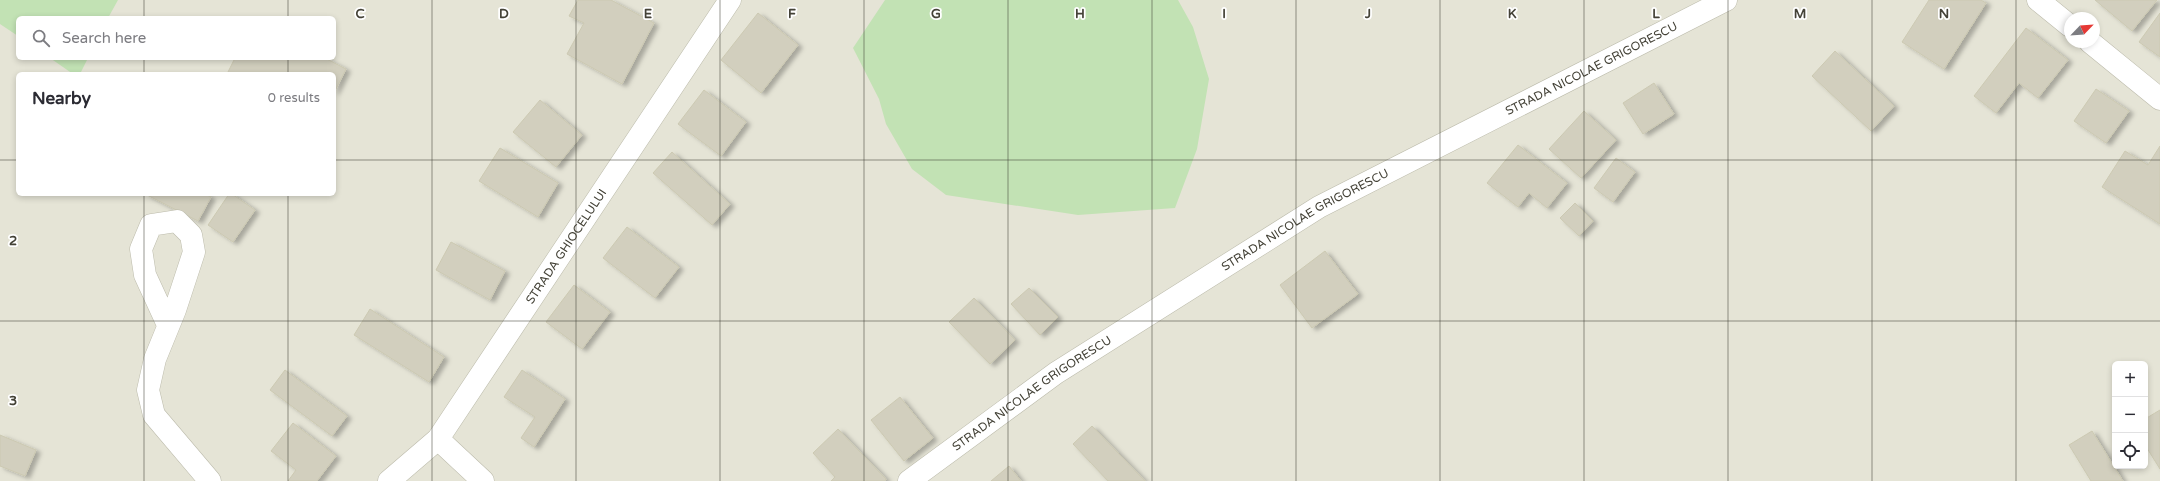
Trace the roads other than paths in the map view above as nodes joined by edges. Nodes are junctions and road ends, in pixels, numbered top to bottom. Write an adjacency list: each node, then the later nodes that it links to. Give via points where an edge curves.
1 (730, 0): 8 (street, STRADA GHIOCELULUI)
2 (1726, 0): 12 (street, STRADA NICOLAE GRIGORESCU, via 1319,207 1056,373)
3 (2038, 0): 4 (street)
4 (2064, 21)
5 (2097, 48): 6 (street)
6 (2160, 99)
7 (168, 325): 9 (street, via 155,360 148,390 154,415)
8 (438, 439): 10 (street, STRADA GHIOCELULUI); 11 (street)
9 (210, 481)
10 (389, 481)
11 (483, 481)
12 (909, 481)

